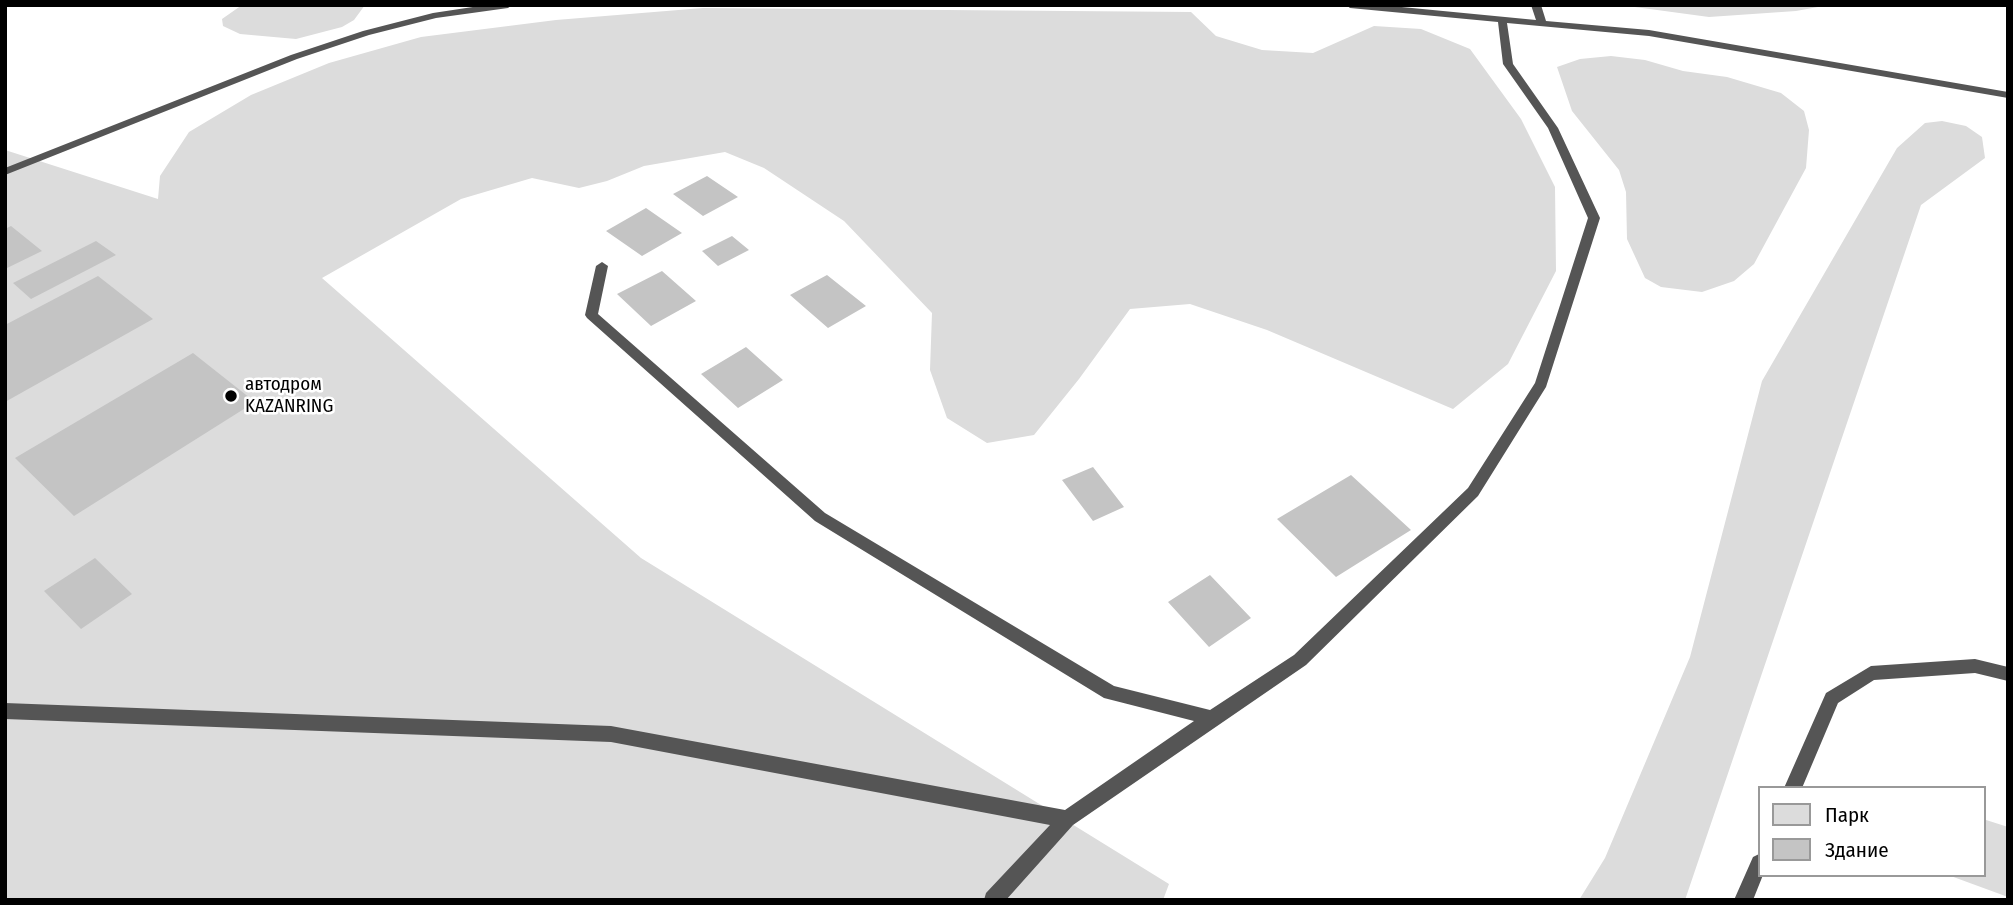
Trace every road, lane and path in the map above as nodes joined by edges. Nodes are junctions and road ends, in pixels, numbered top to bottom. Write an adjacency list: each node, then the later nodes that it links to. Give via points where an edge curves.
1 (508, 5): 7 (lane, via 436,15 366,33)
2 (1350, 5): 4 (lane)
3 (1536, 5): 5 (lane)
4 (1502, 20): 5 (lane); 11 (lane, via 1508,64 1553,128 1594,218 1541,384 1473,492 1300,660)
5 (1542, 23): 6 (lane, via 1649,33)
6 (2008, 94)
7 (5, 172)
8 (603, 266): 11 (lane, via 591,315 820,517 1111,693)
9 (2008, 674): 12 (lane, via 1975,666 1871,673 1832,698)
10 (5, 711): 13 (lane, via 611,734)
11 (1212, 718): 13 (lane)
12 (1794, 786)
13 (1067, 819): 15 (lane)
14 (1758, 865): 16 (lane)
15 (993, 900)
16 (1743, 900)

